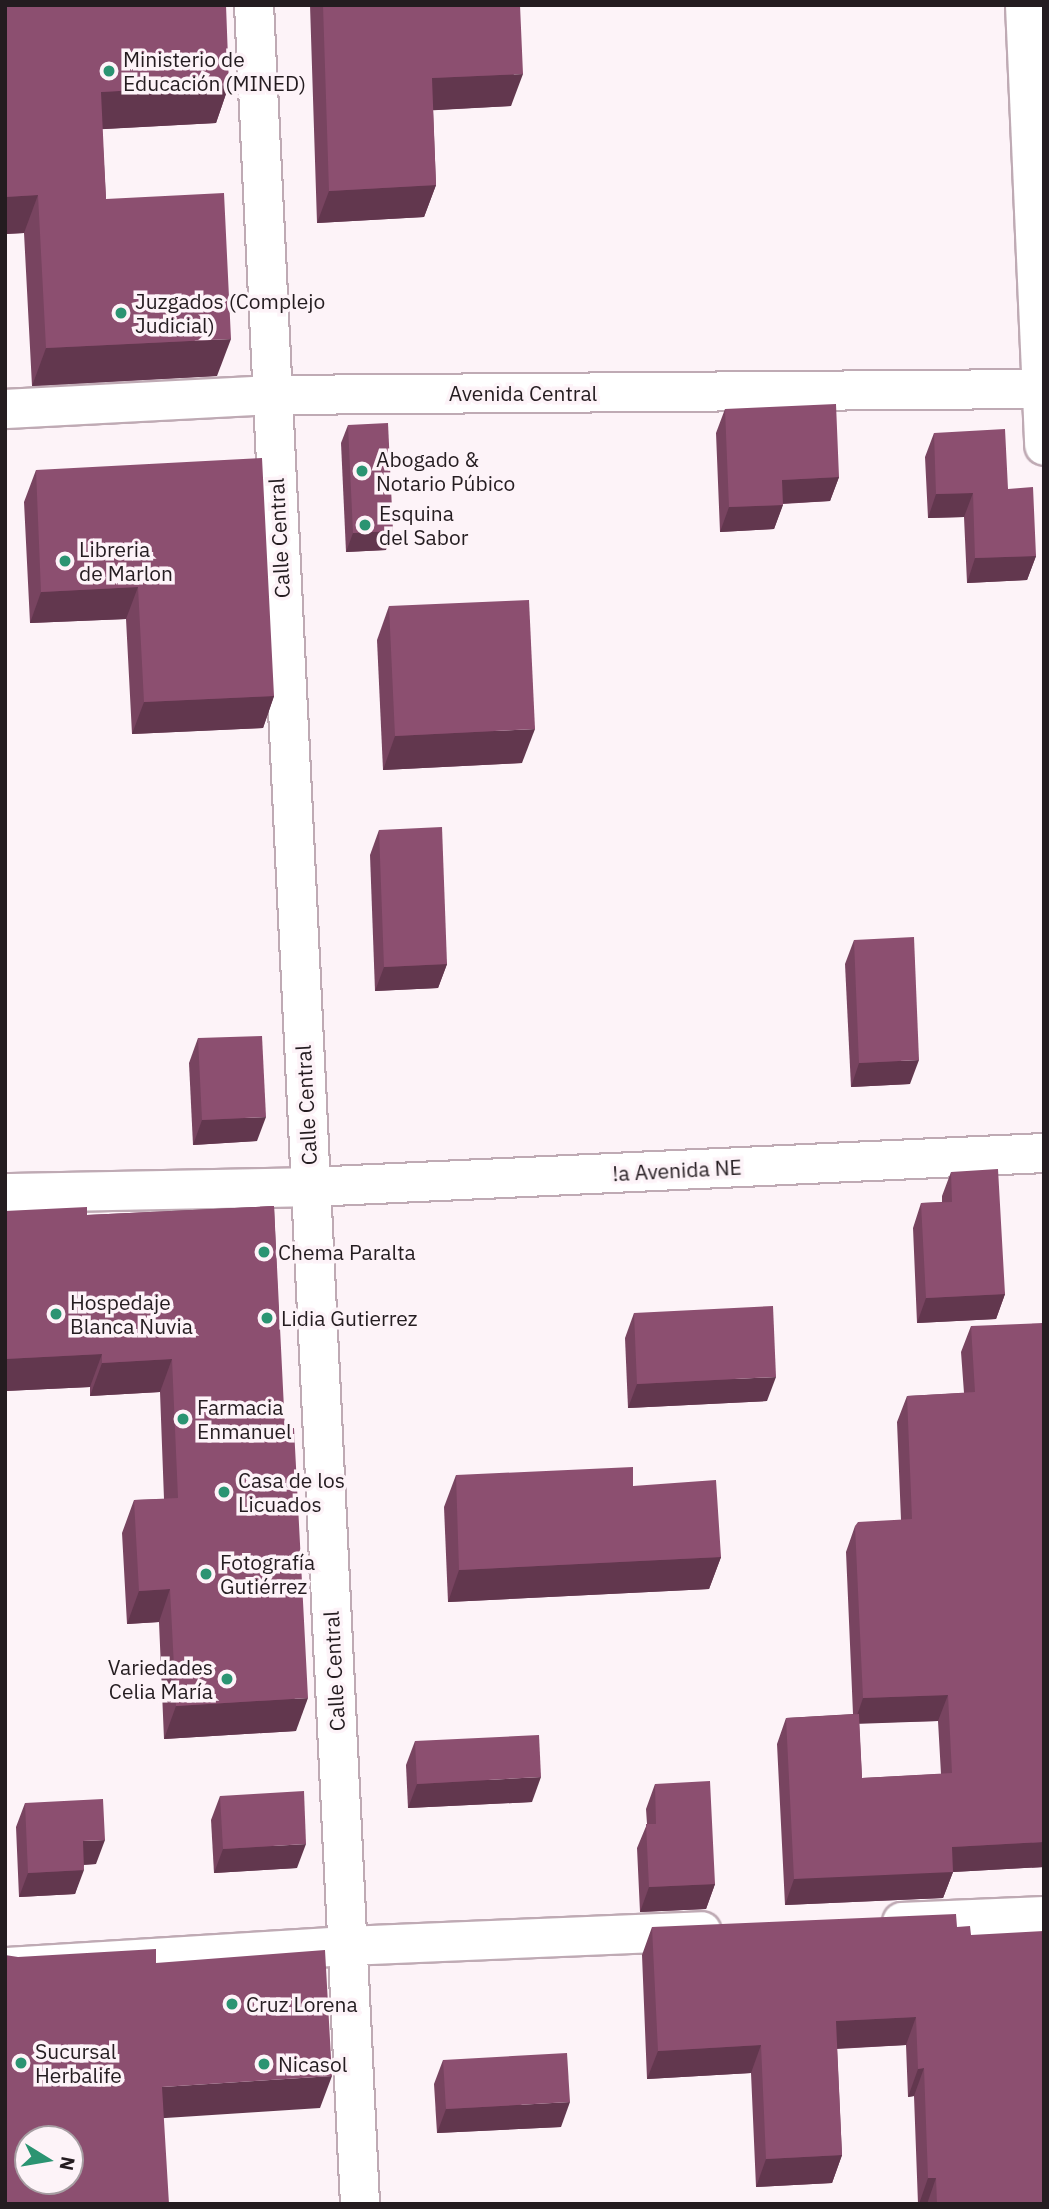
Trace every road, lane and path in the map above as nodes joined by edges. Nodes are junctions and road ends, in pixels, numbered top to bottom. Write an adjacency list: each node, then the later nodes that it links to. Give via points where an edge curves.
1 (254, 5): 4 (main road, Calle Central)
2 (1025, 5): 3 (main road)
3 (1042, 389): 4 (main road, Avenida Central); 6 (main road)
4 (273, 395): 5 (main road, Avenida Central); 8 (main road, Calle Central)
5 (5, 409)
6 (1044, 446)
7 (1044, 1153): 8 (main road, !a Avenida NE)
8 (310, 1187): 9 (main road, !a Avenida NE); 13 (main road, Calle Central)
9 (5, 1193)
10 (1044, 1916): 11 (main road)
11 (863, 1923)
12 (737, 1929): 13 (main road)
13 (348, 1946): 14 (main road); 15 (main road, Calle Central)
14 (5, 1967)
15 (360, 2204)

